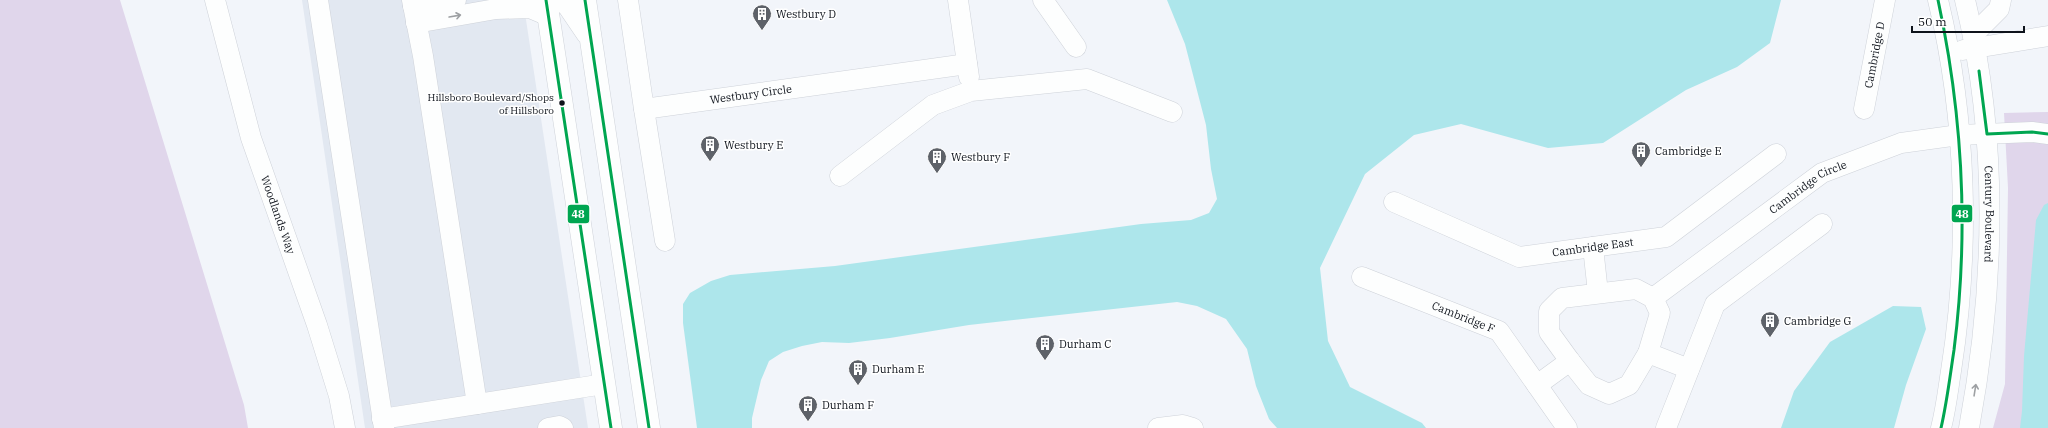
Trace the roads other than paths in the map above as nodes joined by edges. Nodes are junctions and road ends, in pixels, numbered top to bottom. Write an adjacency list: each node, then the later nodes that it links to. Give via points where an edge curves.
1 (215, 0): 43 (street, Woodlands Way, via 251,138 321,340 339,396)
2 (318, 0): 42 (street)
3 (456, 0): 13 (street)
4 (585, 0): 15 (main road)
5 (628, 0): 21 (street)
6 (958, 0): 19 (street)
7 (1043, 0): 17 (street)
8 (1885, 0): 22 (street, Cambridge D)
9 (1938, 0): 18 (street)
10 (1966, 0): 16 (street, Century Boulevard)
11 (2001, 0): 16 (street, via 1999,9)
12 (552, 5): 13 (street, one-way to 12, via 530,8); 15 (main road, via 568,5); 39 (main road)
13 (414, 10): 41 (street)
14 (2048, 36): 16 (street)
15 (590, 39): 47 (main road)
16 (1975, 42): 18 (street); 24 (street, Century Boulevard)
17 (1076, 46)
18 (1949, 53): 26 (street)
19 (967, 64): 20 (street); 21 (street, Westbury Circle)
20 (971, 92): 23 (street, via 1087,79); 28 (street, via 933,105)
21 (644, 109): 31 (street)
22 (1864, 109)
23 (1172, 112)
24 (1987, 134): 25 (street, Cambridge Circle); 26 (street, Cambridge Circle); 53 (street, Century Boulevard, one-way to 24, via 1983,341 1988,266)
25 (2048, 134)
26 (1959, 135): 35 (street, Cambridge Circle, via 1901,143 1822,173); 52 (street, via 1962,265 1956,338)
27 (1776, 154): 32 (street, Cambridge East, via 1666,237)
28 (840, 176)
29 (1394, 202): 32 (street, Cambridge East, via 1519,257)
30 (1822, 224): 38 (street, via 1715,304)
31 (665, 241)
32 (1593, 247): 34 (street)
33 (1362, 278): 40 (street, Cambridge F, via 1499,331)
34 (1598, 293): 35 (street, via 1636,289); 37 (street, via 1562,298 1549,311 1549,332)
35 (1653, 298): 36 (street, via 1660,314)
36 (1648, 353): 37 (street, via 1629,385 1609,394 1589,385); 38 (street)
37 (1570, 361): 40 (street)
38 (1689, 369): 51 (street)
39 (604, 384): 41 (street); 46 (main road)
40 (1537, 384): 50 (street, Cambridge F)
41 (477, 404): 42 (street)
42 (383, 423)
43 (345, 428)
44 (548, 428): 45 (street)
45 (563, 428)
46 (611, 428)
47 (649, 428)
48 (1158, 428): 49 (street, via 1183,425)
49 (1193, 428)
50 (1567, 428)
51 (1666, 428)
52 (1941, 428)
53 (1969, 428)

